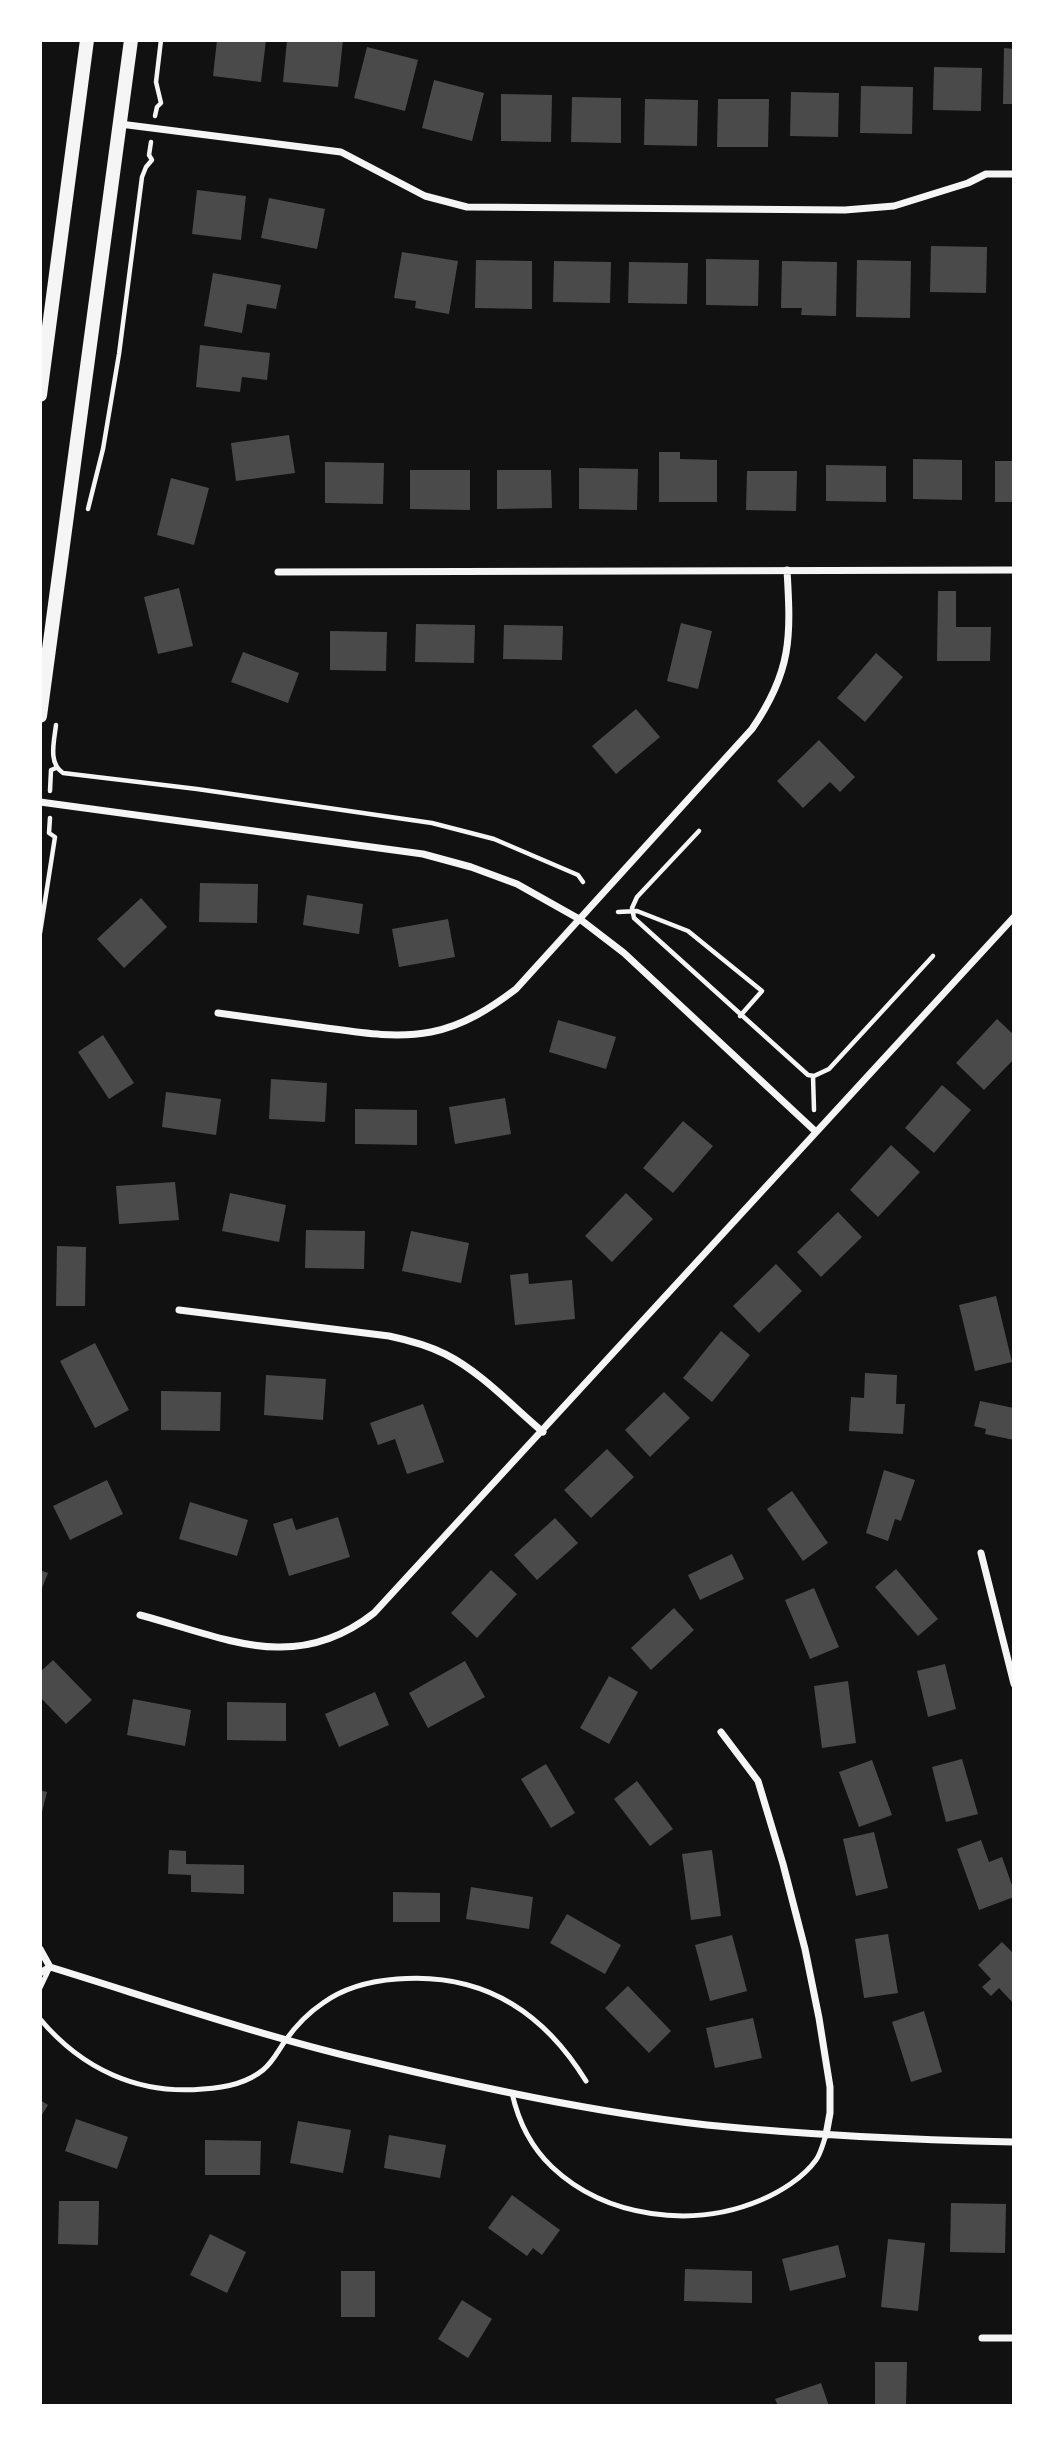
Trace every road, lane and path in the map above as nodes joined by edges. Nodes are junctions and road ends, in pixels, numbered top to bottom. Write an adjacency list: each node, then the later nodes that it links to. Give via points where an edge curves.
1 (87, 40): 8 (main road)
2 (131, 40): 5 (main road)
3 (161, 40): 4 (path, via 156,82 162,103)
4 (156, 107)
5 (120, 124): 7 (street, via 341,152 425,196 467,207 845,210 894,206 986,174); 14 (main road)
6 (149, 155): 9 (path, via 152,160 142,177 103,449)
7 (1014, 174)
8 (40, 395)
9 (87, 513)
10 (787, 570): 11 (street); 12 (street); 22 (street, via 788,648 782,677 769,704 752,729)
11 (1014, 570)
12 (278, 572)
13 (57, 713): 18 (path, via 53,769 69,775 197,789 466,830 523,850 578,875)
14 (40, 716)
15 (40, 802): 22 (street, via 423,854 517,884)
16 (699, 831): 19 (path, via 640,892)
17 (50, 834): 23 (path, via 55,837)
18 (583, 883)
19 (632, 911): 20 (path); 26 (path, via 636,921); 26 (path, via 688,931 762,991)
20 (618, 912)
21 (1014, 917): 28 (street)
22 (581, 920): 25 (street, via 516,989 491,1008 433,1032 369,1034); 28 (street, via 624,953)
23 (40, 933)
24 (933, 956): 27 (path, via 829,1069)
25 (218, 1013)
26 (740, 1016): 27 (path)
27 (813, 1076): 28 (path)
28 (816, 1131): 30 (street)
29 (178, 1310): 30 (street, via 419,1343 468,1368)
30 (542, 1432): 32 (street, via 374,1613 334,1639 309,1646 256,1646)
31 (981, 1553): 33 (street)
32 (140, 1615)
33 (1014, 1684)
34 (721, 1732): 43 (street, via 758,1780 805,1949 827,2064 830,2113)
35 (40, 1949): 36 (street)
36 (50, 1967): 37 (street); 38 (lane); 40 (street)
37 (40, 1973)
38 (40, 1988)
39 (40, 2020): 40 (lane, via 61,2043 107,2073 148,2088 180,2091 249,2079 270,2063)
40 (286, 2039): 41 (lane, via 323,2003 352,1987 413,1978 448,1980 481,1988 523,2010 549,2032); 42 (street)
41 (586, 2081)
42 (512, 2093): 43 (street, via 705,2124); 43 (lane, via 526,2134 551,2166 572,2183 608,2201 664,2216 727,2212 775,2194 816,2160)
43 (826, 2135): 44 (street)
44 (1014, 2142)
45 (982, 2338): 46 (street)
46 (1014, 2338)

